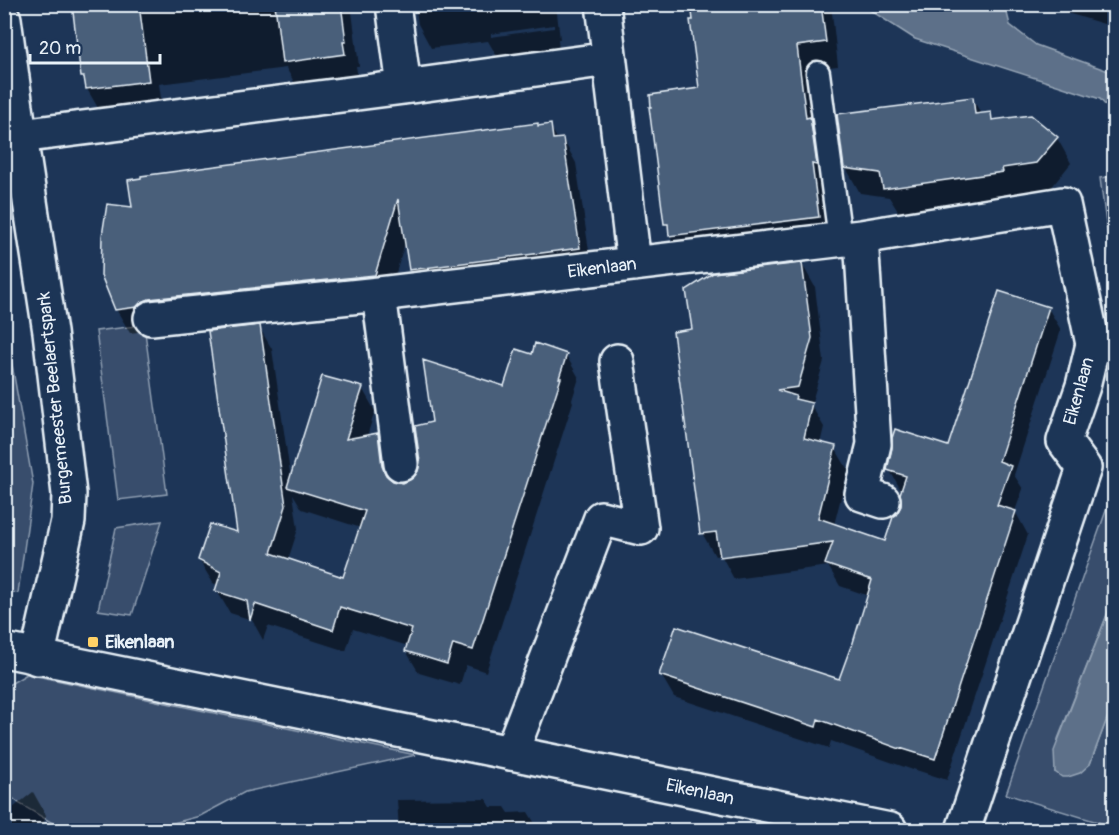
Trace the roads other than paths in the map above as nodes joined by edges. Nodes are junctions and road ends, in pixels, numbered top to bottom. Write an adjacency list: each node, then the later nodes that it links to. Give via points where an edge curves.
1 (393, 4): 6 (street)
2 (603, 4): 4 (street)
3 (4, 19): 7 (street, Burgemeester Beelaertspark)
4 (609, 59): 6 (street); 9 (street)
5 (818, 73): 8 (lane)
6 (404, 87): 7 (street)
7 (20, 136): 16 (street, Burgemeester Beelaertspark, via 50,332 69,494 68,521)
8 (851, 238): 9 (street, Eikenlaan); 14 (street, via 873,444 862,494); 19 (street, Eikenlaan, via 1063,204 1093,344 1064,441 1084,468)
9 (634, 264): 10 (street, Eikenlaan)
10 (379, 294): 11 (street, Eikenlaan); 13 (street)
11 (151, 318)
12 (617, 362): 17 (street, via 641,528 601,518)
13 (401, 464)
14 (884, 501)
15 (4, 650): 16 (street, Eikenlaan)
16 (37, 658): 17 (street, Eikenlaan)
17 (511, 753): 18 (street, Eikenlaan)
18 (890, 831)
19 (963, 831)

